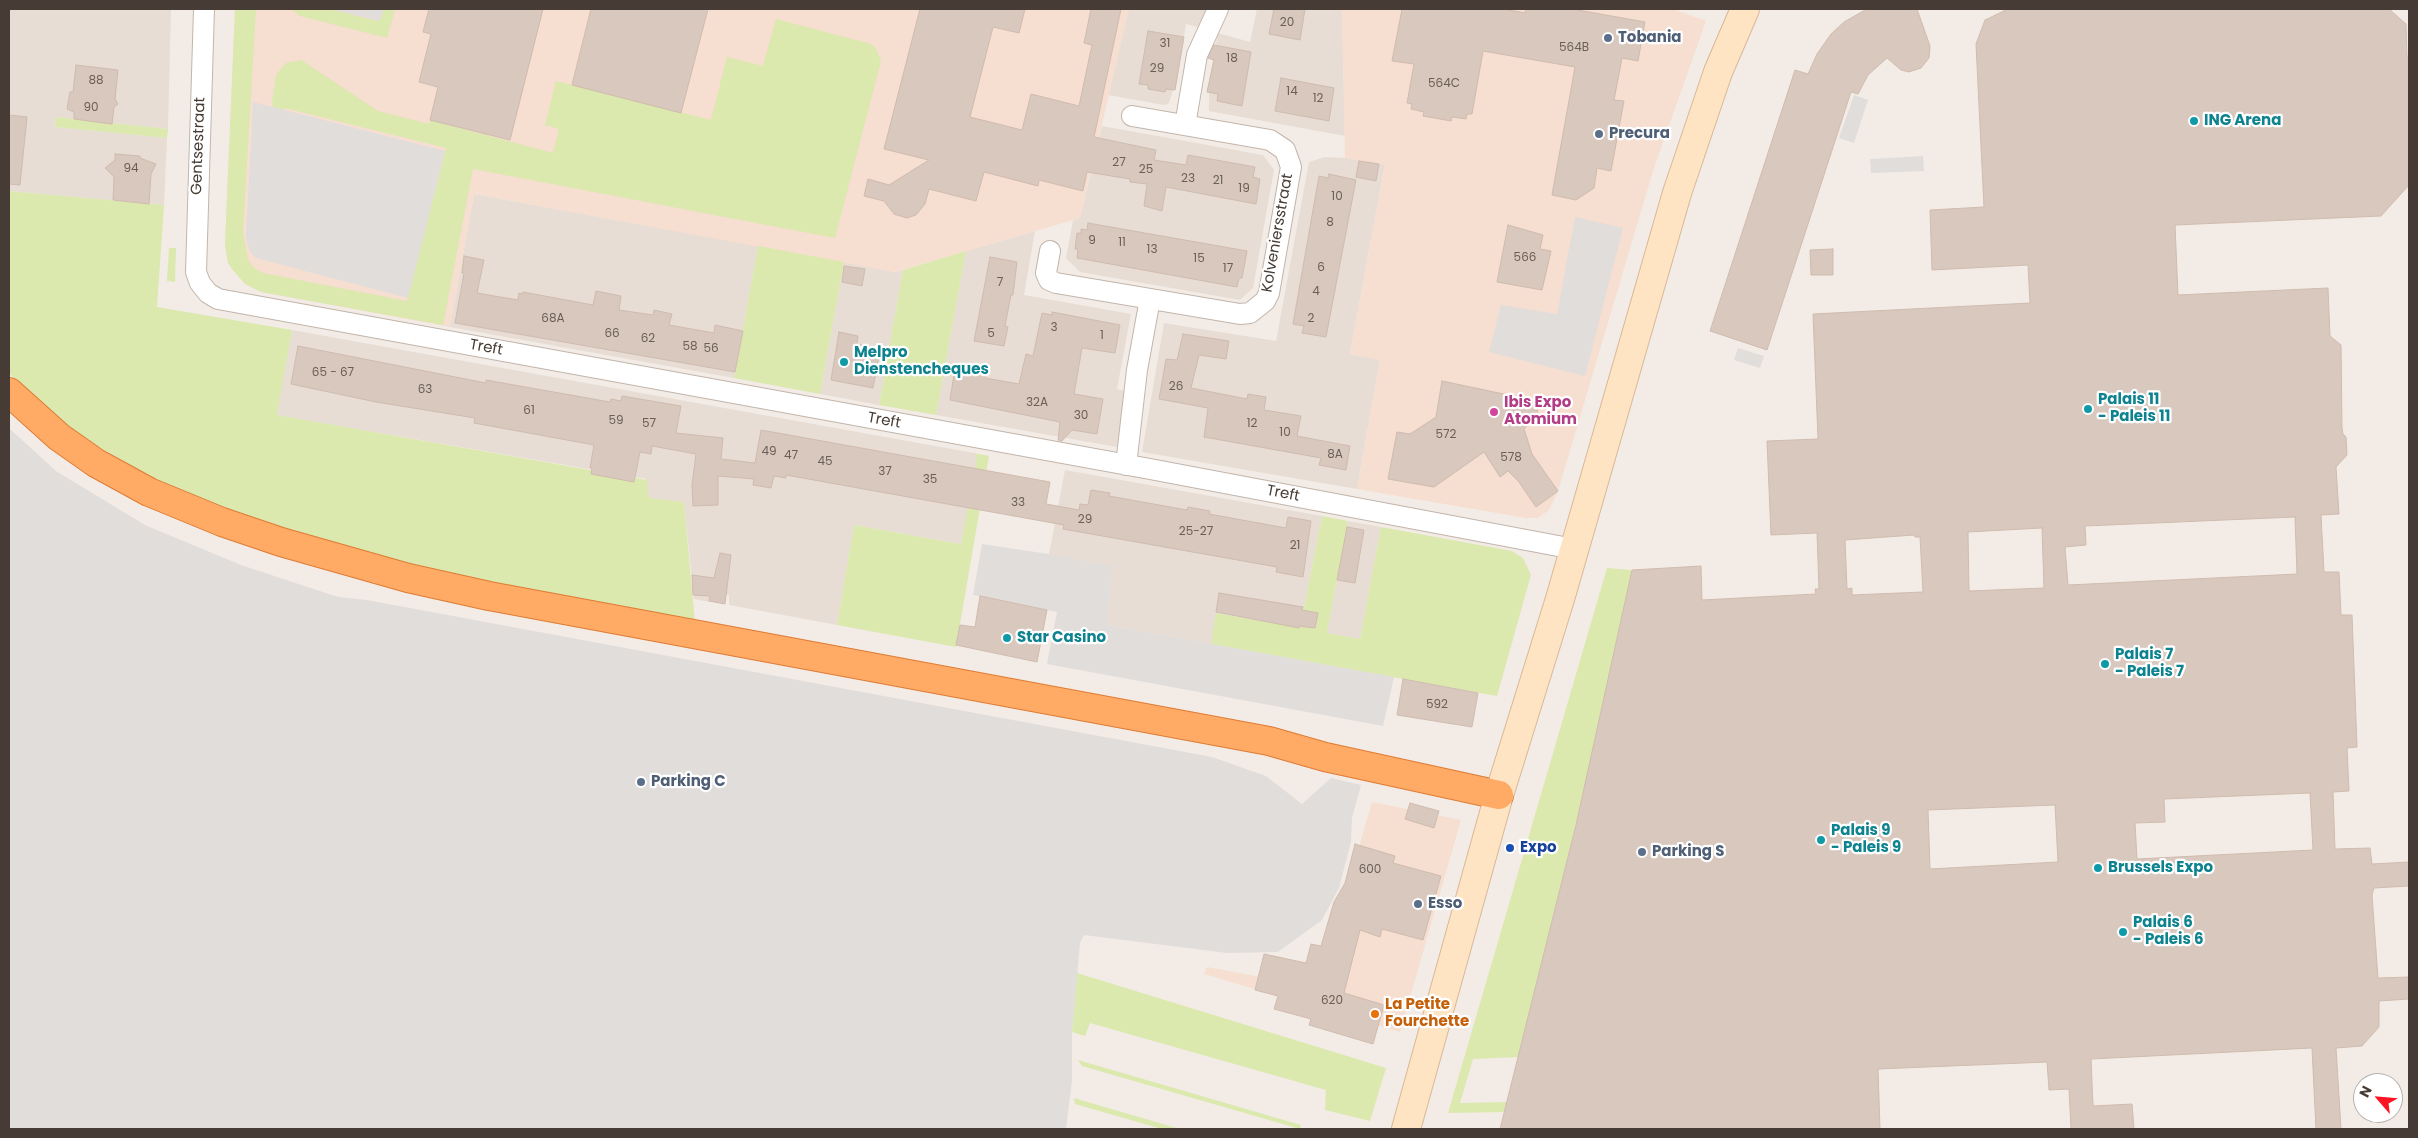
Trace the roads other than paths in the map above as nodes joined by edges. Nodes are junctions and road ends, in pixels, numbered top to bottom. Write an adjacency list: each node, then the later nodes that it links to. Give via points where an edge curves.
1 (204, 9): 7 (street, Gentsestraat, via 195,259)
2 (1218, 9): 5 (street, via 1197,55)
3 (1745, 9): 11 (main road, via 1718,72 1677,194)
4 (1132, 116): 5 (street, Kolveniersstraat)
5 (1185, 125): 8 (street, Kolveniersstraat, via 1270,140 1278,144 1289,158 1291,167 1269,293 1259,308 1240,314)
6 (1050, 251): 8 (street, Kolveniersstraat, via 1046,273 1052,282)
7 (200, 283): 10 (street, Treft, via 213,296 231,302)
8 (1150, 299): 10 (street, via 1137,370)
9 (9, 392): 12 (highway, via 59,437 96,463 149,492 231,525 408,578 489,596 1268,741 1325,757)
10 (1126, 465): 11 (street, Treft)
11 (1574, 549): 12 (main road)
12 (1499, 795): 13 (main road)
13 (1406, 1129)

